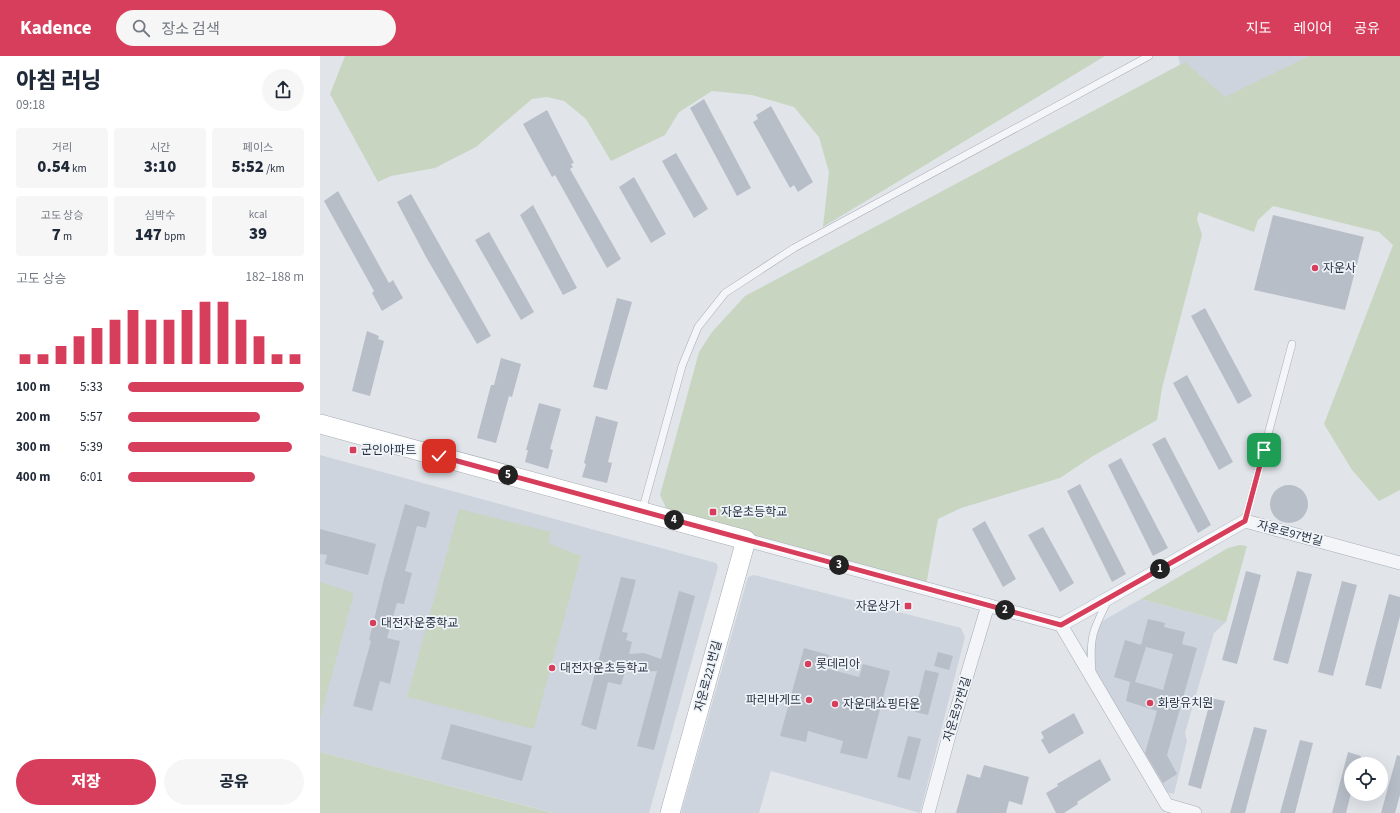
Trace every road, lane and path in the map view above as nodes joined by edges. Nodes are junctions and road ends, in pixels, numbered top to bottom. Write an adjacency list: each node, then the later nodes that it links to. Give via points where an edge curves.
1 (1149, 56): 4 (lane, via 794,248 725,293 698,327 682,366)
2 (1292, 344): 5 (lane)
3 (320, 424): 4 (street)
4 (642, 512): 6 (street)
5 (1245, 521): 7 (street, 자운로97번길); 8 (street, 자운로97번길)
6 (746, 540): 9 (street); 13 (street, 자운로221번길)
7 (1400, 563)
8 (1109, 598): 10 (street, 자운로97번길); 11 (lane, via 1093,629 1090,649)
9 (988, 605): 10 (street); 14 (street, 자운로97번길)
10 (1061, 625): 11 (street)
11 (1093, 682): 12 (street)
12 (1166, 809): 15 (street)
13 (670, 813)
14 (928, 813)
15 (1195, 813)

